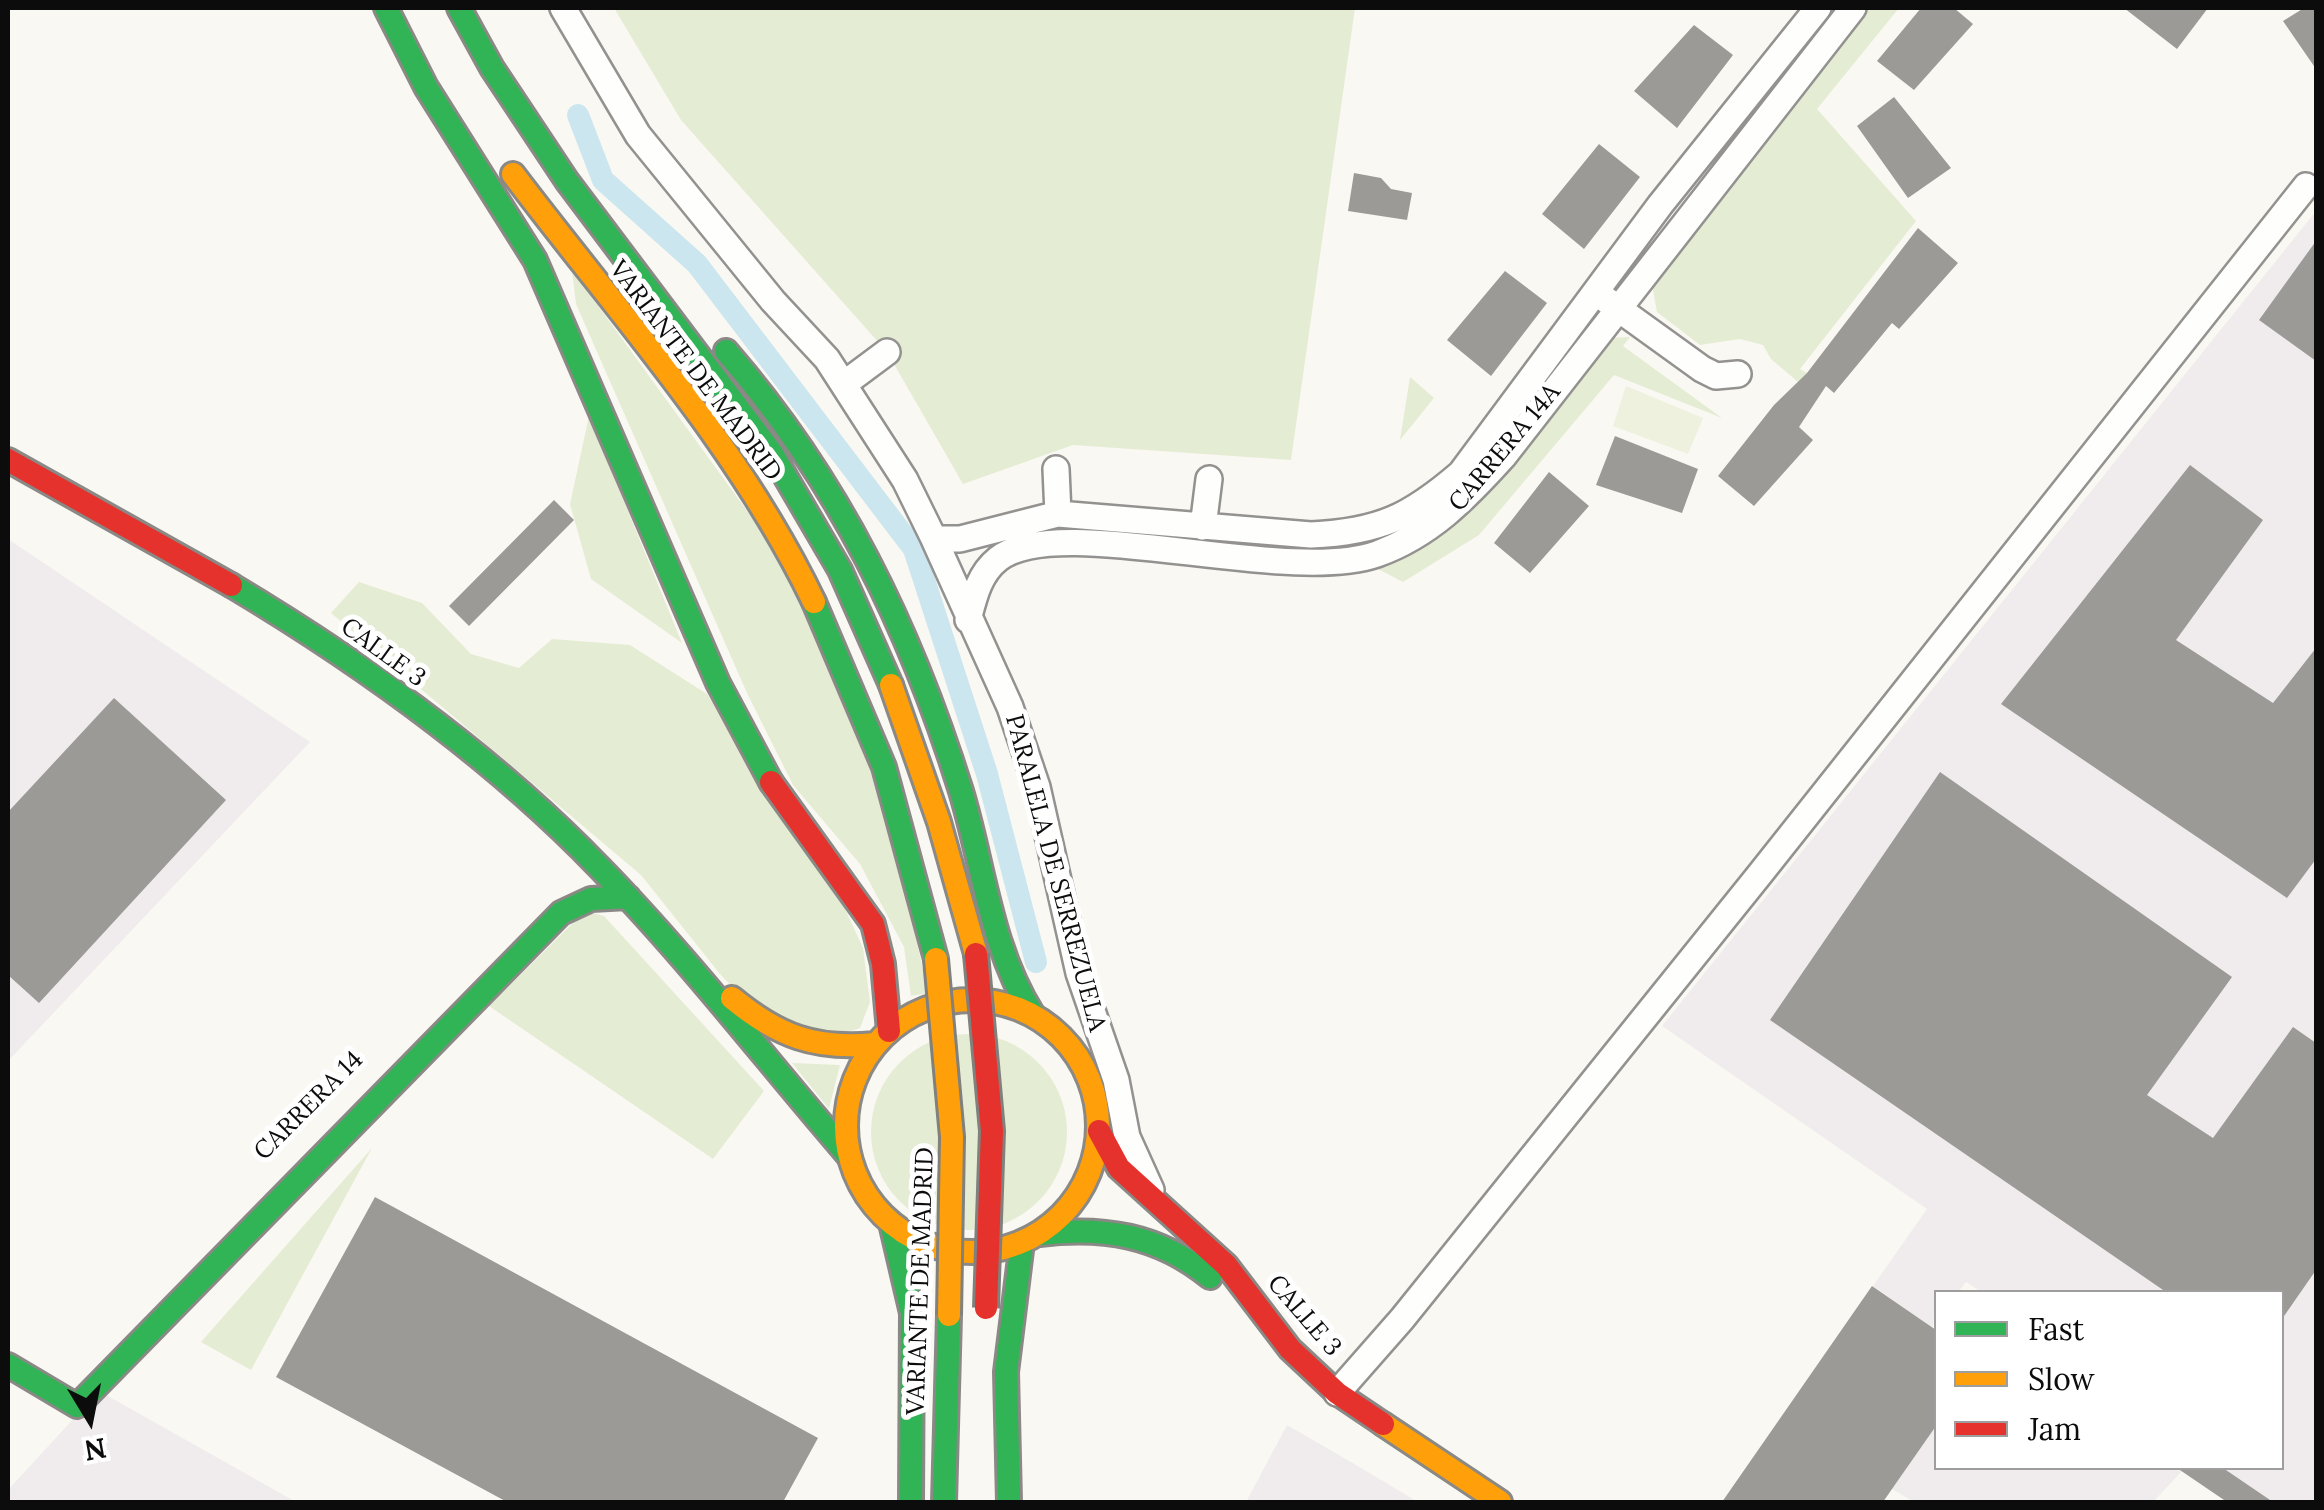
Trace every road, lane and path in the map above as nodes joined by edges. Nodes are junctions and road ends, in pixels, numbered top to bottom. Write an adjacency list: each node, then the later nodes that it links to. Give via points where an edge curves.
1 (386, 8): 24 (main road, via 426,86 535,260 758,764 873,924 882,964)
2 (459, 8): 8 (main road, VARIANTE DE MADRID, via 539,147)
3 (562, 8): 12 (street, PARALELA DE SERREZUELA, via 638,136)
4 (1818, 8): 9 (street, CARRERA 14A, via 1660,205)
5 (1853, 8): 9 (street, CARRERA 14A)
6 (503, 160): 35 (main road, VARIANTE DE MADRID, bridge, via 697,411 782,540 852,684 902,820 936,959 954,1136)
7 (2306, 186): 31 (street)
8 (630, 269): 23 (main road, via 698,322 779,410 851,522 916,661 971,826 1000,952); 33 (main road, VARIANTE DE MADRID, bridge, via 772,452 818,527 912,734 976,954 992,1131)
9 (1607, 300): 11 (street, via 1702,369 1716,376); 17 (street, CARRERA 14A, via 1461,473 1423,506 1353,533); 19 (street, CARRERA 14A, via 1504,458 1450,515 1376,555 1285,564 1084,542 1018,548 978,583)
10 (886, 352): 12 (street)
11 (1738, 374)
12 (844, 384): 18 (street, PARALELA DE SERREZUELA)
13 (8, 460): 20 (main road, CALLE 3, via 337,652)
14 (1056, 469): 16 (street)
15 (1209, 479): 17 (street)
16 (1058, 514): 17 (street, CARRERA 14A); 18 (street, CARRERA 14A, via 960,539)
17 (1203, 527)
18 (934, 539): 19 (street, PARALELA DE SERREZUELA)
19 (968, 620): 27 (street, PARALELA DE SERREZUELA, via 1010,707 1037,786 1079,973 1116,1080 1127,1137)
20 (572, 841): 21 (main road, CALLE 3); 32 (main road, CARRERA 14, via 564,882)
21 (628, 897): 22 (main road, CALLE 3); 32 (main road, CARRERA 14, via 591,900 561,912)
22 (678, 952): 24 (main road, CALLE 3, via 783,1036 810,1047); 26 (main road, CALLE 3)
23 (1033, 1015): 24 (main road, via 997,1002 958,1000 921,1010); 25 (main road, via 1080,1060 1098,1104)
24 (882, 1038): 26 (main road, via 848,1096)
25 (1099, 1131): 27 (main road, CALLE 3, via 1120,1168); 29 (main road, via 1082,1190)
26 (848, 1155): 28 (main road, via 872,1204)
27 (1157, 1204): 31 (main road, CALLE 3, via 1226,1266 1290,1349)
28 (891, 1224): 29 (main road, via 946,1250 985,1252); 34 (main road, via 912,1312)
29 (1030, 1238): 36 (main road, via 1009,1319 1003,1407); 37 (main road, CALLE 3, via 1100,1229 1176,1250 1223,1290 1305,1392)
30 (8, 1364): 32 (main road)
31 (1337, 1393): 38 (main road, CALLE 3)
32 (69, 1401)
33 (983, 1411)
34 (911, 1502)
35 (944, 1502)
36 (1008, 1502)
37 (1465, 1502)
38 (1500, 1502)

